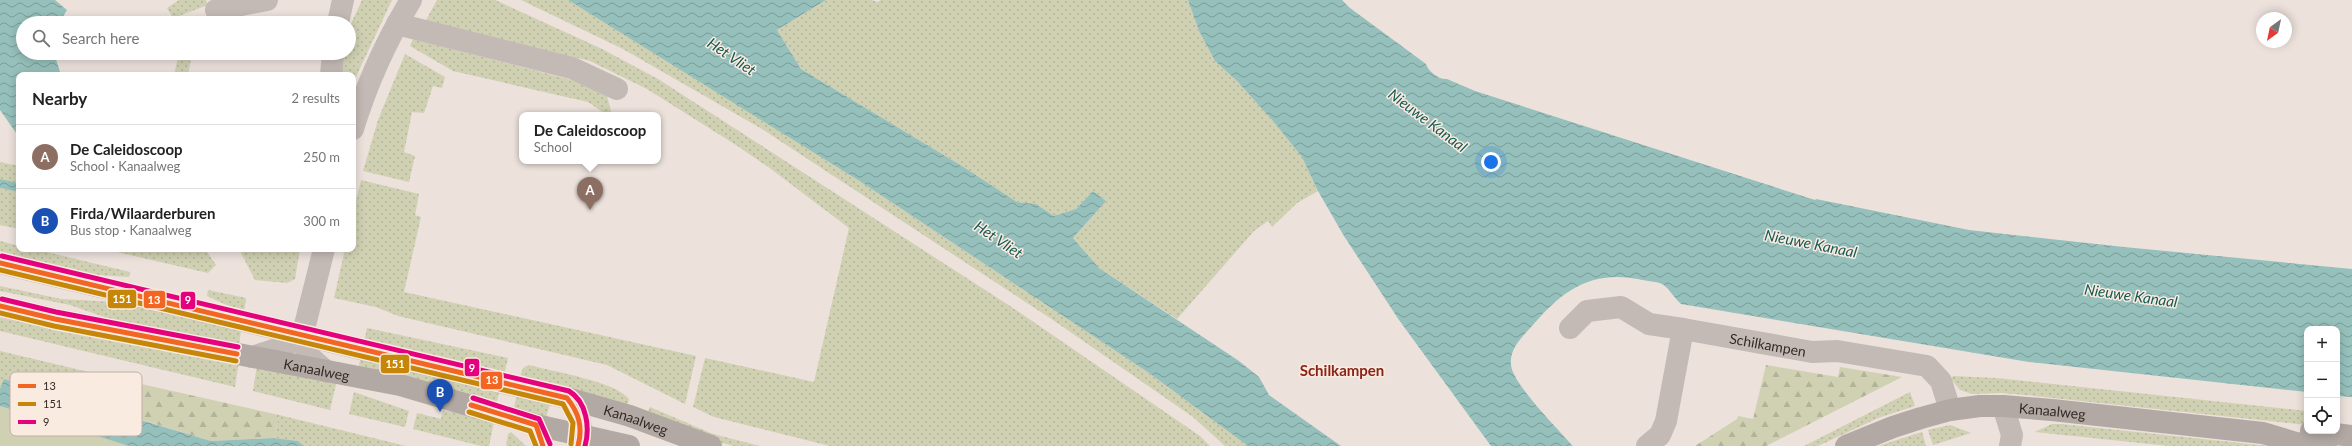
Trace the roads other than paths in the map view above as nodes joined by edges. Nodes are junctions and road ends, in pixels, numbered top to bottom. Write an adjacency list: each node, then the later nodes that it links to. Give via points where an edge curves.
1 (267, 0): 4 (street)
2 (343, 0): 5 (street)
3 (411, 0): 6 (street)
4 (216, 10)
5 (340, 16)
6 (397, 24): 9 (street, via 572,68); 10 (street, via 363,95)
7 (332, 60): 8 (street)
8 (331, 72)
9 (617, 89)
10 (356, 119)
11 (323, 252): 16 (street)
12 (0, 263): 16 (main road, Kanaalweg)
13 (0, 306): 17 (main road, Kanaalweg)
14 (1570, 328): 15 (street, Schilkampen, via 1587,311 1621,307 1649,324)
15 (1683, 329): 21 (street, Schilkampen, via 1812,352 1836,351 1927,366 1940,381); 31 (street, via 1666,421 1660,435)
16 (302, 335): 17 (street, via 283,347); 18 (street, via 304,350); 19 (main road, Kanaalweg)
17 (252, 357): 18 (main road, Kanaalweg)
18 (327, 372): 22 (main road, Kanaalweg, via 408,386)
19 (567, 398): 27 (street, via 577,410 581,422); 30 (main road, Kanaalweg, via 630,416)
20 (2003, 406): 21 (main road, Kanaalweg); 24 (main road, Kanaalweg); 33 (street, via 2012,435)
21 (1950, 410): 32 (main road, Kanaalweg, via 1893,426)
22 (536, 425): 27 (main road, Kanaalweg); 28 (street)
23 (2304, 431): 24 (main road, Kanaalweg)
24 (2263, 433): 34 (main road, Kanaalweg, via 2296,442)
25 (2336, 434): 26 (main road)
26 (2352, 436)
27 (579, 441): 29 (main road, Kanaalweg)
28 (543, 446)
29 (629, 446)
30 (711, 446)
31 (1647, 446)
32 (1846, 446)
33 (2010, 446)
34 (2326, 446)

